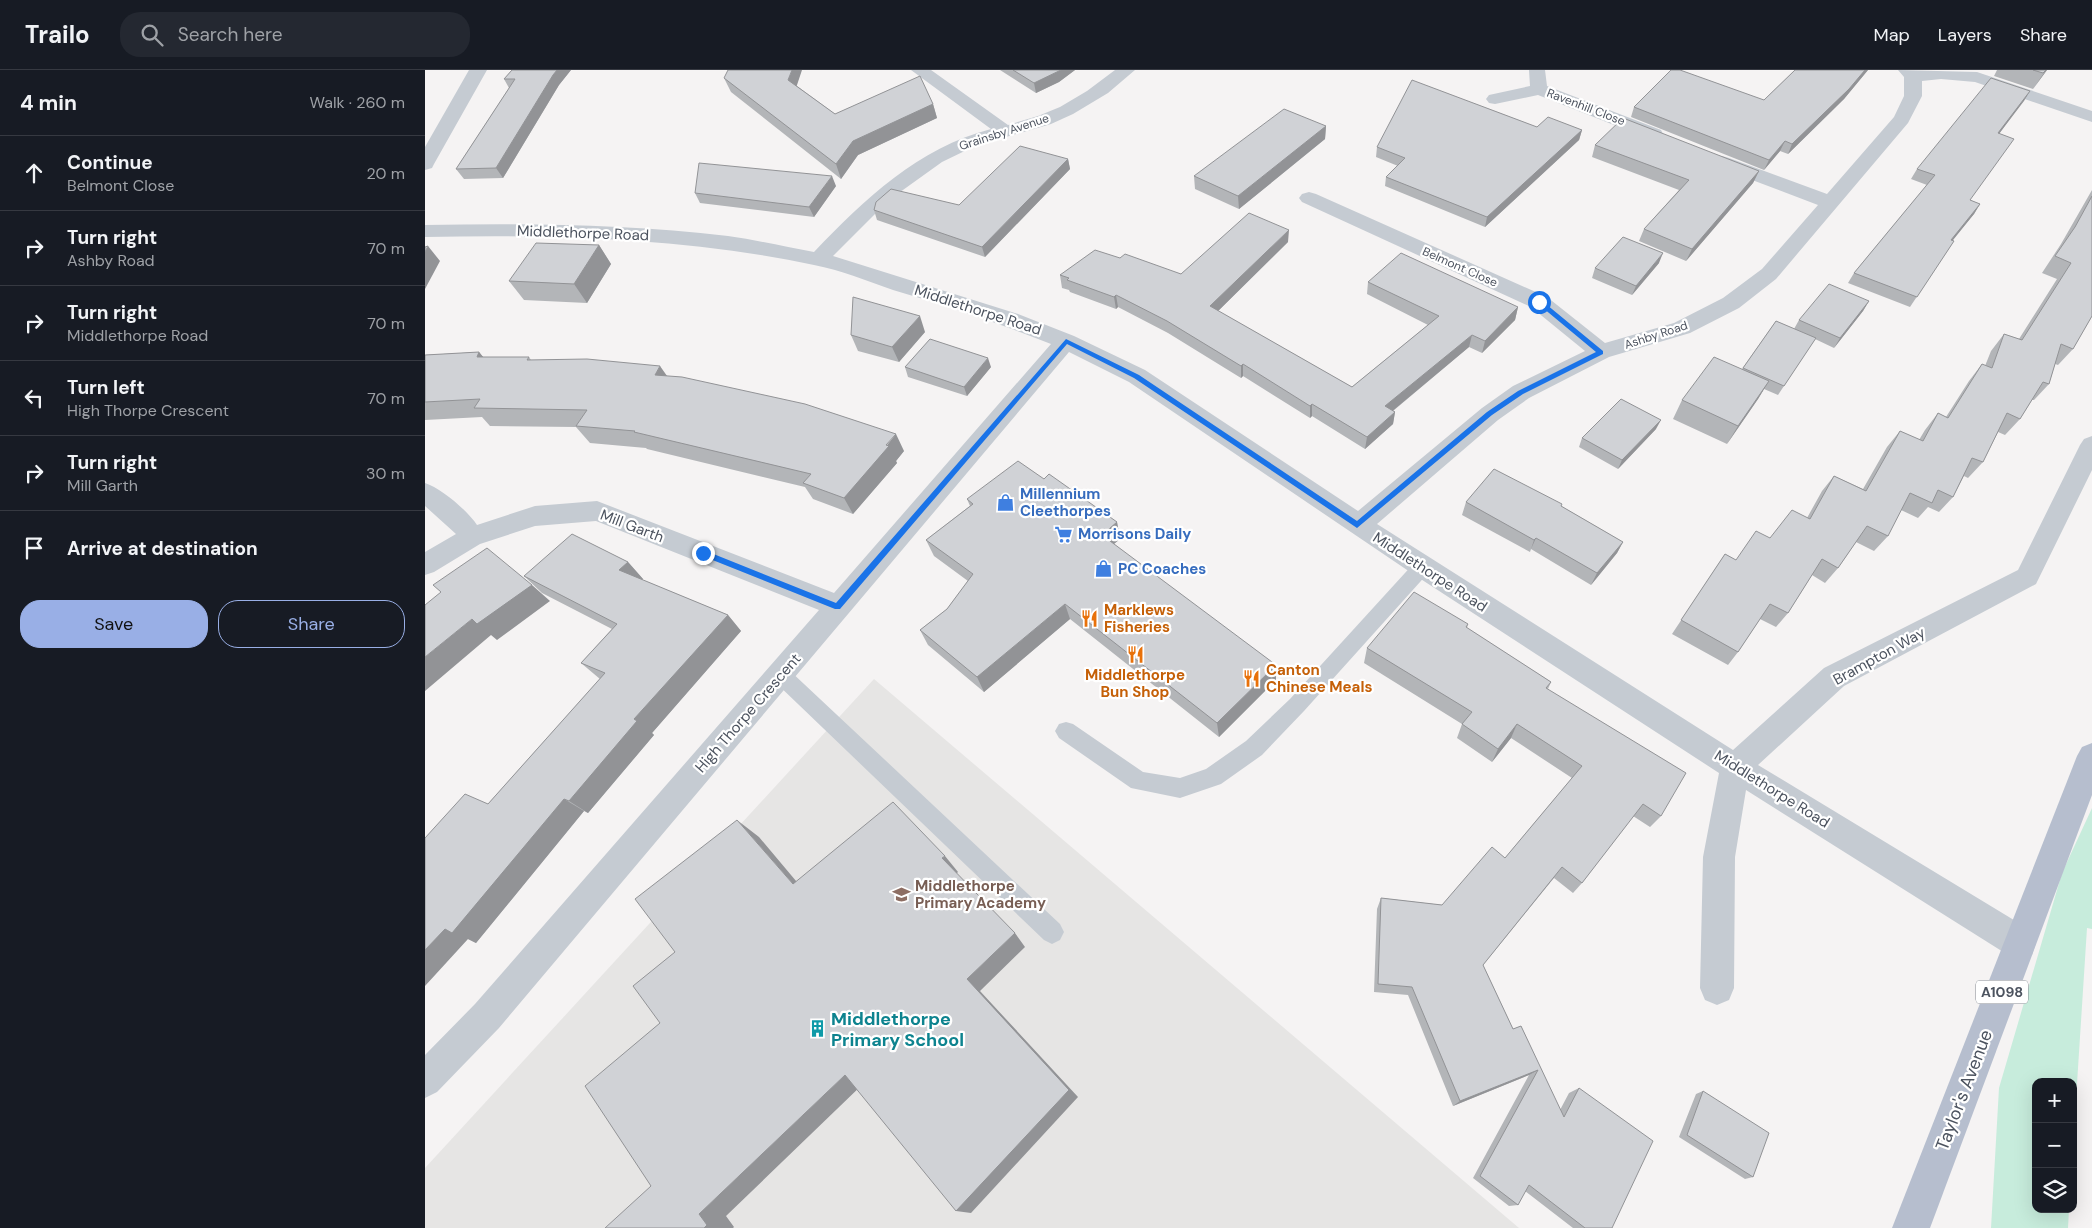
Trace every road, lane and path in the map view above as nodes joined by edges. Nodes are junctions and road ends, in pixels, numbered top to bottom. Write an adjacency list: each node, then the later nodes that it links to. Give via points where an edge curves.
1 (477, 70): 12 (street)
2 (920, 70): 9 (street)
3 (1126, 70): 9 (street, Grainsby Avenue, via 1082,103 1055,116)
4 (1537, 70): 6 (street, Ravenhill Close)
5 (1910, 73): 8 (street, via 1977,77); 14 (street, Ashby Road, via 1913,96 1902,119)
6 (1539, 89): 7 (street, Ravenhill Close); 10 (street, Ravenhill Close)
7 (1495, 98)
8 (2092, 117)
9 (1004, 130): 16 (street, Grainsby Avenue, via 957,147 914,170 877,199)
10 (1668, 139)
11 (1710, 157): 14 (street)
12 (425, 164)
13 (1309, 198): 18 (street, Belmont Close, via 1539,302)
14 (1829, 202): 18 (street, Ashby Road, via 1769,274 1731,303 1682,328)
15 (425, 231): 16 (street, Middlethorpe Road, via 639,234 730,243)
16 (819, 260): 17 (street, Middlethorpe Road, via 1010,319)
17 (1066, 341): 21 (street, Middlethorpe Road, via 1137,376); 25 (street, High Thorpe Crescent)
18 (1601, 352): 21 (street, Ashby Road, via 1521,392)
19 (2092, 445): 29 (street, Brampton Way, via 2027,577 1835,677)
20 (425, 492): 22 (street, via 463,524)
21 (1357, 525): 24 (street, Middlethorpe Road)
22 (471, 537): 23 (street, Mill Garth); 25 (street, Mill Garth, via 535,516 597,511)
23 (425, 565)
24 (1422, 567): 27 (lane, via 1267,736 1213,777 1180,788 1139,781); 29 (street, Middlethorpe Road)
25 (837, 606): 26 (street, High Thorpe Crescent)
26 (781, 675): 30 (lane); 33 (street, High Thorpe Crescent, via 487,1016)
27 (1066, 731)
28 (2092, 756): 31 (main road, Taylor's Avenue / A1098)
29 (1735, 767): 31 (street, Middlethorpe Road); 32 (street, via 1719,857)
30 (1052, 932)
31 (2020, 943): 34 (main road, Taylor's Avenue / A1098)
32 (1717, 988)
33 (425, 1080)
34 (1911, 1228)

